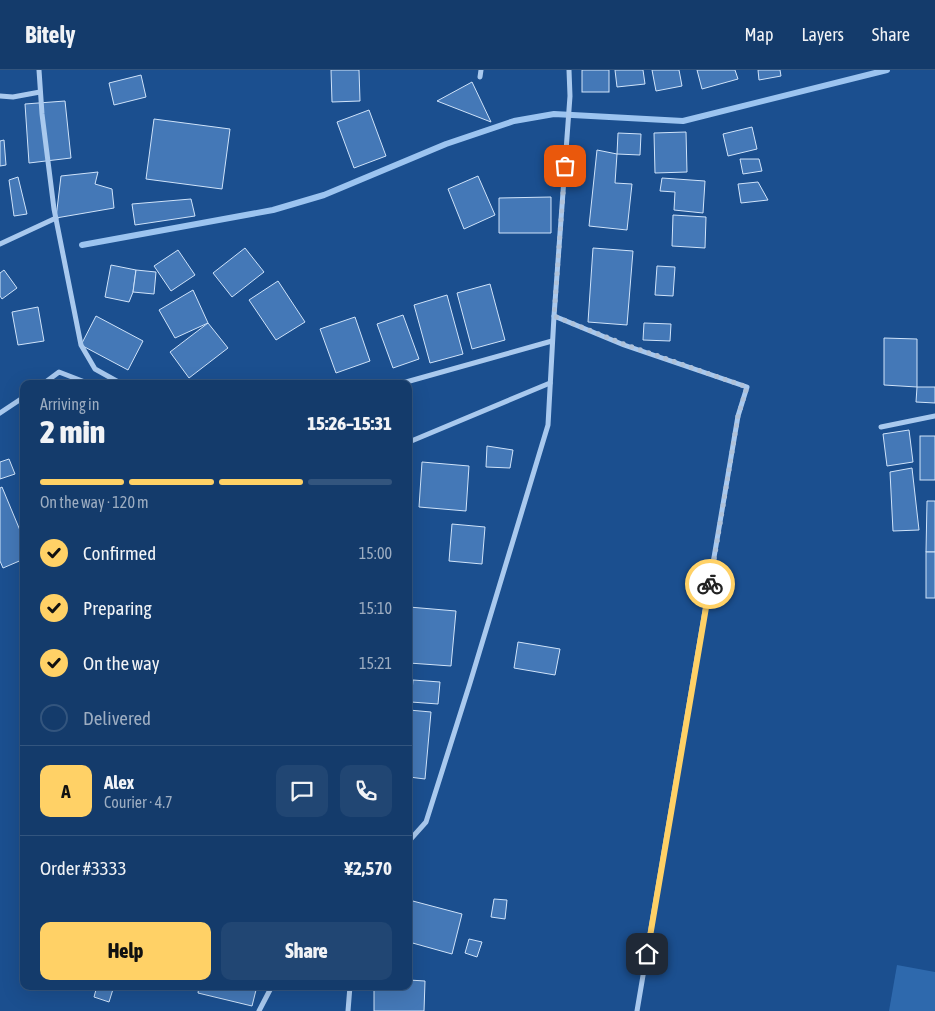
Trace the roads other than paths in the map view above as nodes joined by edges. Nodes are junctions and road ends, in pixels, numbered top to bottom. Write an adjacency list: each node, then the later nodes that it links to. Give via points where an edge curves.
1 (39, 70): 5 (street)
2 (481, 70): 4 (street)
3 (569, 70): 9 (street, via 570,100)
4 (480, 76)
5 (40, 92): 6 (street); 7 (street)
6 (0, 96)
7 (56, 218): 8 (street); 13 (street, via 81,345 95,368)
8 (0, 244)
9 (554, 316): 10 (street); 26 (street, via 747,387 738,416)
10 (552, 341): 14 (street); 15 (street)
11 (48, 380): 12 (street, via 59,372)
12 (80, 380)
13 (115, 380)
14 (412, 380)
15 (550, 384): 20 (street); 21 (street, via 548,424 470,683 426,822)
16 (20, 400): 17 (street)
17 (0, 414)
18 (935, 416): 19 (street)
19 (881, 427)
20 (412, 441)
21 (412, 838)
22 (270, 990): 24 (street)
23 (350, 990): 25 (street)
24 (259, 1011)
25 (348, 1011)
26 (637, 1011)

